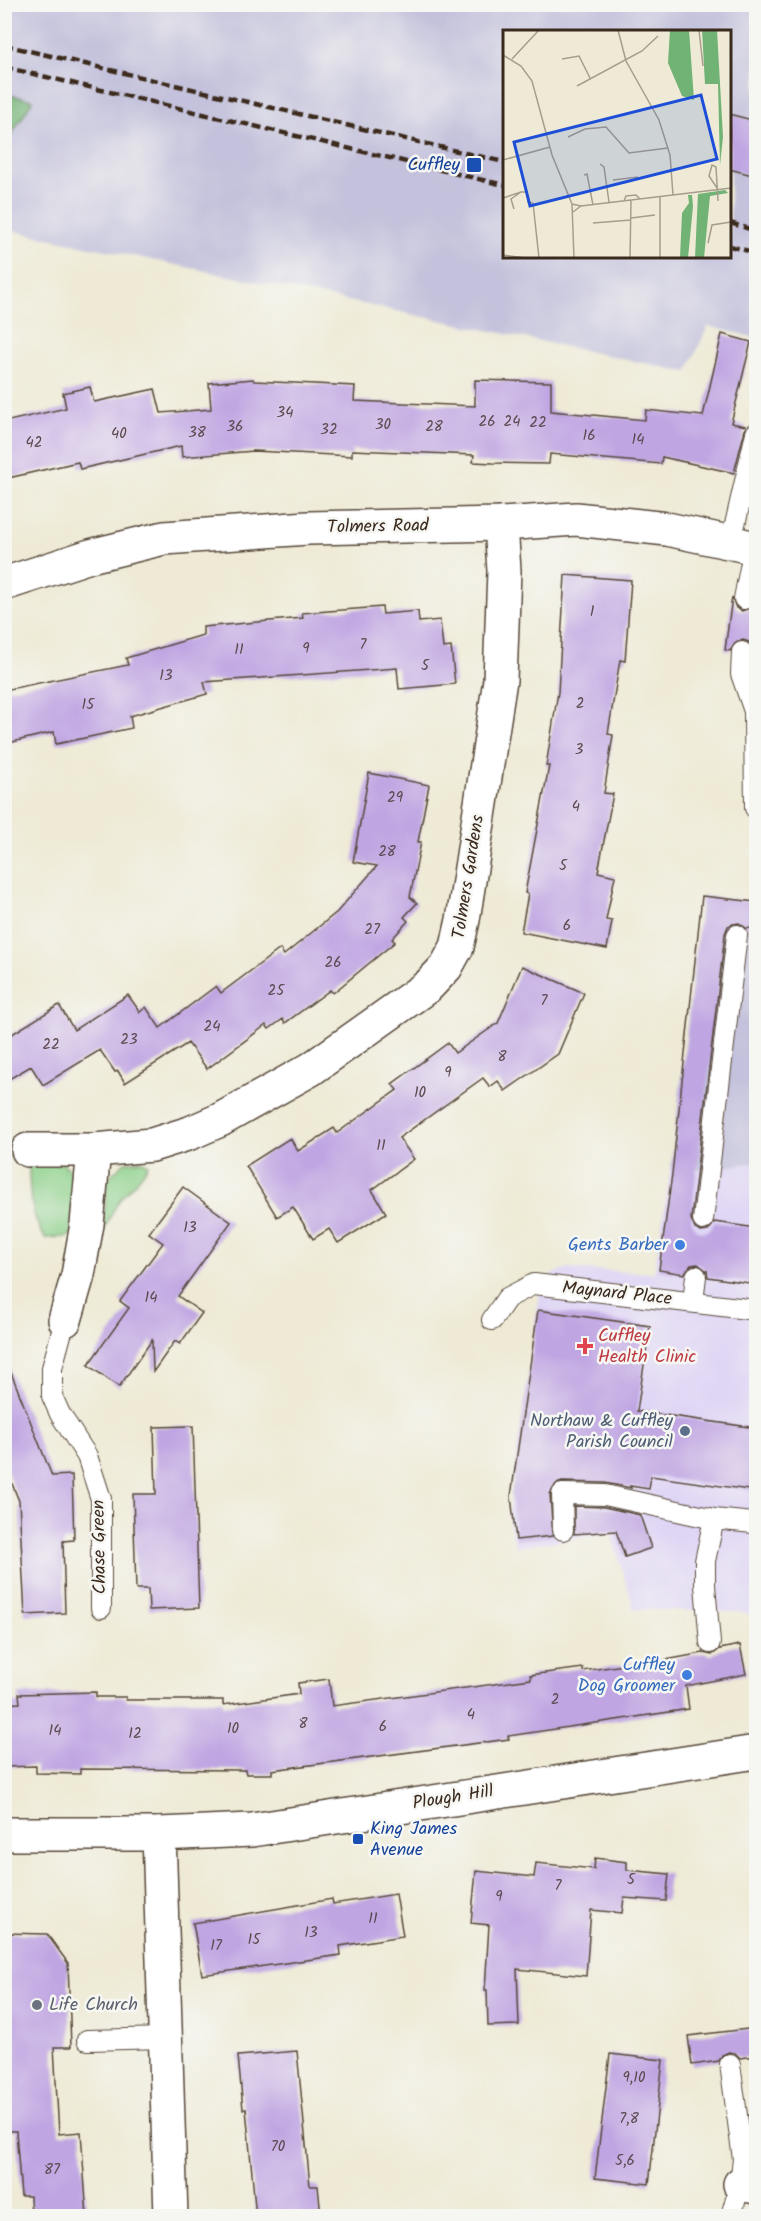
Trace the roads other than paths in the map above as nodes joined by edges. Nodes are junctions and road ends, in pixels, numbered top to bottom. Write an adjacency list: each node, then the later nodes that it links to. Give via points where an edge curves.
1 (756, 433): 3 (lane)
2 (501, 524): 3 (street, Tolmers Road, via 576,519 667,529); 4 (street, Tolmers Road, via 308,528 164,538 90,556); 10 (street, Tolmers Gardens, via 504,572 500,680 463,920 457,947 446,967 428,986 311,1069 220,1120 152,1145)
3 (747, 546): 5 (lane)
4 (4, 584)
5 (744, 598)
6 (742, 652): 7 (lane, via 741,674 754,711)
7 (755, 808)
8 (738, 935): 11 (lane)
9 (28, 1149): 10 (street, Tolmers Gardens)
10 (94, 1150): 15 (street, via 78,1275)
11 (702, 1220)
12 (696, 1276): 13 (lane)
13 (693, 1302): 14 (lane, Maynard Place); 16 (lane, Maynard Place, via 534,1284 507,1298)
14 (756, 1310)
15 (64, 1320): 20 (lane, Chase Green, via 52,1368 52,1396 87,1456 101,1499)
16 (492, 1320)
17 (714, 1519): 18 (lane); 19 (lane, via 605,1495 562,1494); 21 (lane, via 705,1561)
18 (756, 1521)
19 (563, 1530)
20 (101, 1608)
21 (710, 1643)
22 (756, 1752): 24 (street, Plough Hill, via 252,1830)
23 (4, 1833): 24 (street, Plough Hill)
24 (159, 1834): 25 (street)
25 (166, 2038): 26 (lane); 29 (street)
26 (87, 2040)
27 (730, 2064): 28 (lane)
28 (748, 2185): 30 (lane)
29 (171, 2217)
30 (731, 2217)

